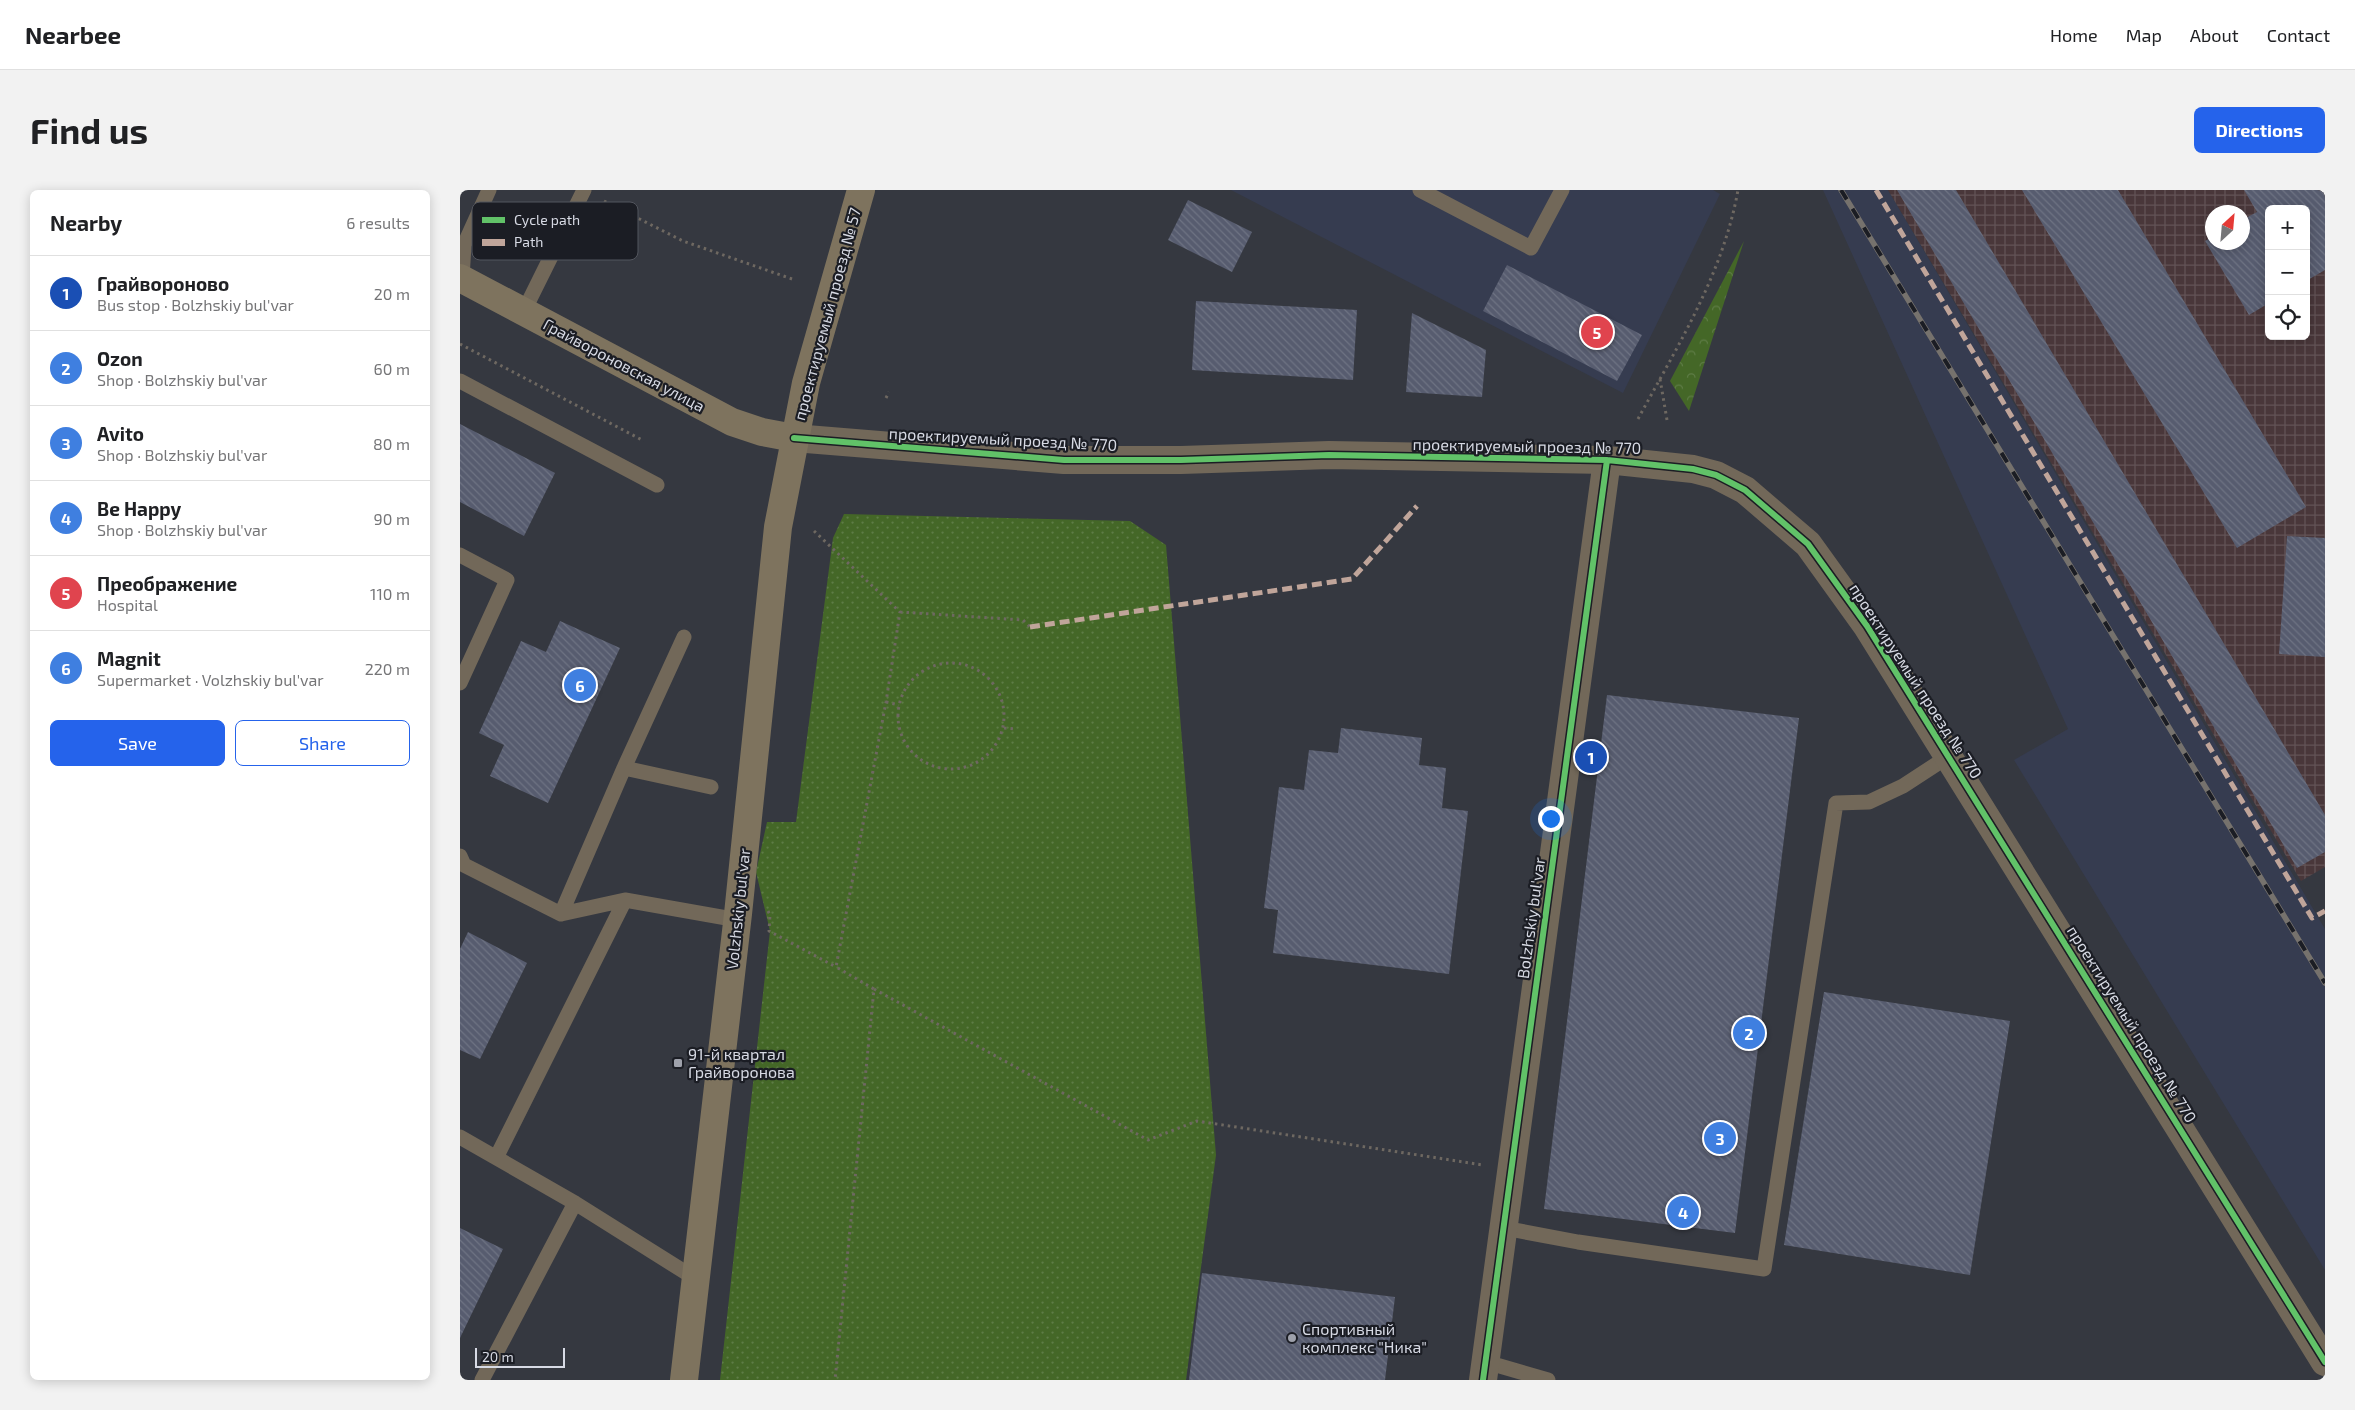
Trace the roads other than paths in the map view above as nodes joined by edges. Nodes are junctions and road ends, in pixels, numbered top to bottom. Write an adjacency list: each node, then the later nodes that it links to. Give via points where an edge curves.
1 (489, 190): 5 (lane)
2 (861, 190): 11 (main road, проектируемый проезд № 57, via 806,383)
3 (1420, 190): 4 (lane, via 1531,248)
4 (1562, 190)
5 (484, 202)
6 (472, 227): 8 (lane, via 464,245)
7 (550, 260): 9 (lane)
8 (461, 278): 9 (main road, Грайвороновская улица)
9 (523, 313): 11 (main road, Грайвороновская улица, via 732,422)
10 (460, 381): 13 (lane)
11 (794, 438): 12 (street, проектируемый проезд № 770, via 1064,460 1329,455); 23 (main road, Volzhskiy bul'var, via 778,527)
12 (1607, 460): 17 (street, проектируемый проезд № 770, via 1693,469 1716,475 1746,490 1808,544 1866,626); 27 (street, Bolzhskiy bul'var)
13 (658, 485)
14 (460, 555): 16 (lane, via 508,580)
15 (684, 637): 18 (lane)
16 (460, 683)
17 (1949, 756): 27 (lane, via 1903,786 1869,802 1836,803 1764,1269); 29 (street, проектируемый проезд № 770)
18 (624, 768): 19 (lane); 22 (lane)
19 (711, 787)
20 (460, 856): 22 (lane, via 464,865)
21 (625, 900): 22 (lane); 23 (lane); 25 (lane)
22 (561, 914)
23 (738, 920): 28 (main road, Volzhskiy bul'var)
24 (460, 1136): 25 (lane)
25 (497, 1156): 26 (lane)
26 (575, 1202): 28 (lane); 31 (lane)
27 (1504, 1228): 30 (street, Bolzhskiy bul'var)
28 (696, 1279): 32 (main road, Volzhskiy bul'var)
29 (2325, 1362)
30 (1484, 1371): 33 (lane)
31 (482, 1380)
32 (684, 1380)
33 (1548, 1380)

